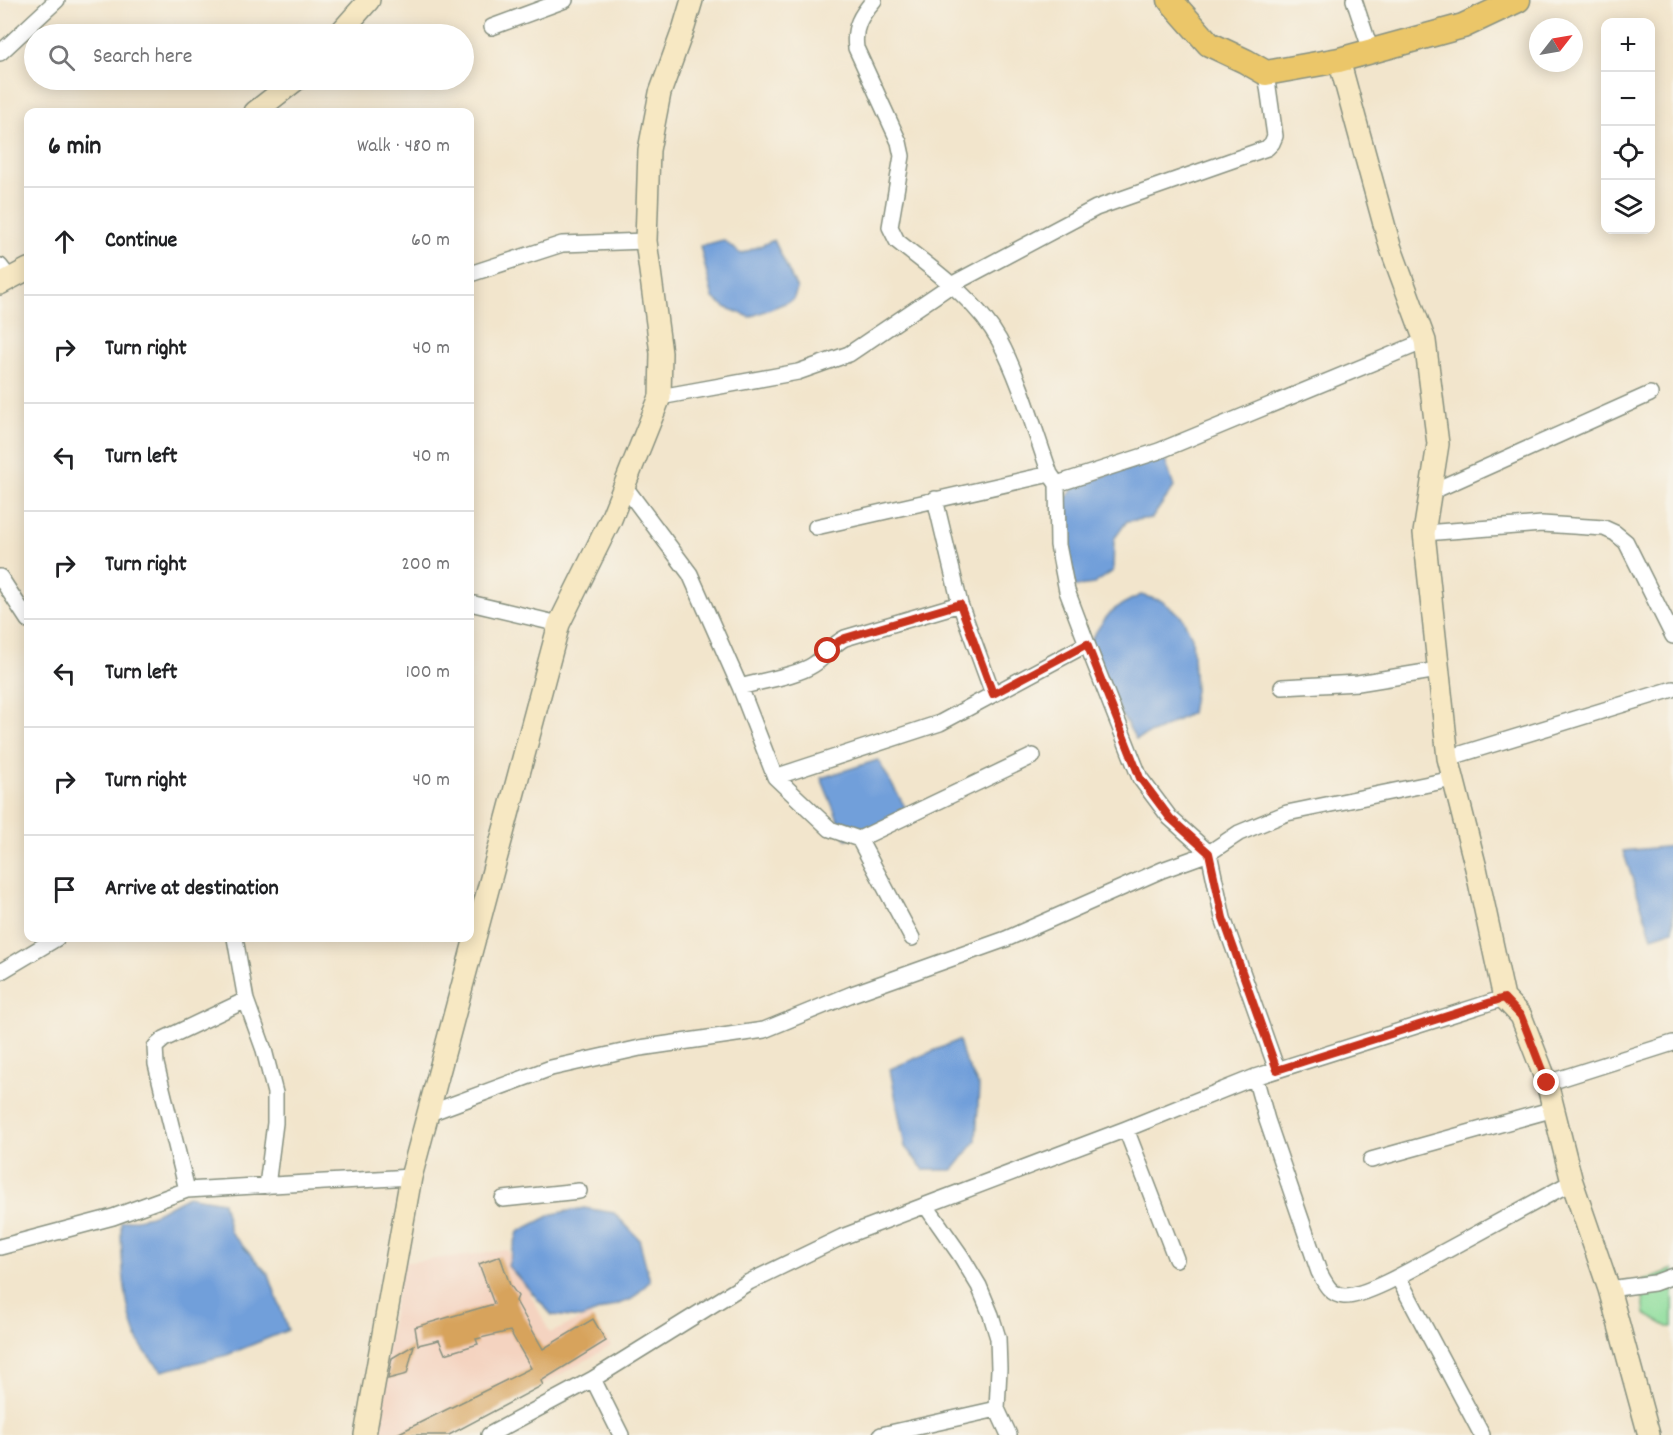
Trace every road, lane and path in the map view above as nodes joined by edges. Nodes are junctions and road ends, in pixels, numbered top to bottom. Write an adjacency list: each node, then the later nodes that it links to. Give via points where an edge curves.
1 (57, 0): 9 (street)
2 (369, 0): 10 (street)
3 (565, 0): 11 (street)
4 (692, 0): 19 (street, via 655,116 649,150)
5 (874, 0): 23 (street, via 859,20 854,36 902,156 890,227 897,242)
6 (1170, 0): 16 (main road, via 1209,44)
7 (1354, 0): 13 (street)
8 (1518, 0): 13 (main road, via 1463,26)
9 (31, 24)
10 (348, 24)
11 (492, 27)
12 (24, 31): 14 (street)
13 (1371, 51): 15 (main road)
14 (0, 53)
15 (1339, 60): 16 (main road); 24 (street, via 1390,246)
16 (1266, 73): 23 (street, via 1275,136 1267,148 1096,208)
17 (283, 90): 18 (street)
18 (260, 108)
19 (646, 241): 21 (street, via 562,244); 26 (street, via 661,353)
20 (24, 270): 22 (street)
21 (474, 273)
22 (3, 276)
23 (951, 285): 26 (street, via 849,354 798,372); 27 (street, via 998,339)
24 (1425, 341): 27 (street, via 1159,451); 29 (street, via 1438,444)
25 (1650, 394): 29 (street)
26 (660, 397): 28 (street)
27 (1054, 479): 30 (street); 39 (street, via 1058,545 1068,591)
28 (625, 487): 37 (street); 41 (street, via 690,574)
29 (1431, 492): 32 (street)
30 (935, 498): 31 (street); 35 (street)
31 (816, 527)
32 (1424, 533): 38 (street, via 1542,524 1615,532 1626,542); 40 (street)
33 (0, 577): 36 (street)
34 (474, 604): 37 (street)
35 (960, 604): 41 (street, via 845,638 806,670); 44 (street)
36 (24, 614)
37 (560, 624): 52 (street)
38 (1673, 636)
39 (1087, 644): 44 (street); 50 (street, via 1140,778 1170,818)
40 (1438, 670): 42 (street, via 1358,683); 46 (street)
41 (740, 687): 47 (street)
42 (1282, 687)
43 (1673, 689): 46 (street)
44 (993, 694): 47 (street, via 940,723)
45 (1033, 756): 49 (street)
46 (1448, 758): 48 (street)
47 (775, 777): 49 (street, via 830,829)
48 (1453, 779): 50 (street, via 1287,813 1239,833); 57 (street)
49 (859, 839): 51 (street)
50 (1209, 853): 60 (street, via 1223,918); 64 (street, via 1006,939 764,1029 640,1048 551,1068)
51 (912, 938)
52 (474, 941)
53 (50, 942): 56 (street)
54 (236, 942): 58 (street)
55 (474, 942): 64 (street)
56 (0, 972)
57 (1504, 998): 60 (street); 62 (street, via 1521,1016)
58 (246, 1000): 69 (street, via 275,1093); 70 (street, via 155,1047)
59 (1673, 1043): 62 (street)
60 (1277, 1070): 61 (street)
61 (1255, 1077): 65 (street); 77 (street, via 1270,1131 1327,1287 1334,1294 1353,1295)
62 (1547, 1083): 63 (street)
63 (1554, 1109): 66 (street); 68 (street)
64 (427, 1114): 67 (street)
65 (1126, 1129): 73 (street); 75 (street)
66 (1371, 1160)
67 (411, 1177): 69 (street); 81 (street)
68 (1572, 1182): 77 (street); 78 (street)
69 (267, 1186): 70 (street)
70 (187, 1190): 74 (street, via 113,1217)
71 (579, 1191): 72 (street)
72 (502, 1199)
73 (926, 1206): 79 (street, via 842,1238 749,1282); 80 (street, via 979,1286 991,1315 998,1338)
74 (0, 1247)
75 (1176, 1259)
76 (1673, 1276): 78 (street)
77 (1398, 1277): 86 (street)
78 (1609, 1289): 87 (street)
79 (593, 1378): 82 (street); 83 (street)
80 (997, 1409): 84 (street); 85 (street)
81 (365, 1435)
82 (489, 1435)
83 (621, 1435)
84 (881, 1435)
85 (1008, 1435)
86 (1482, 1435)
87 (1649, 1435)

